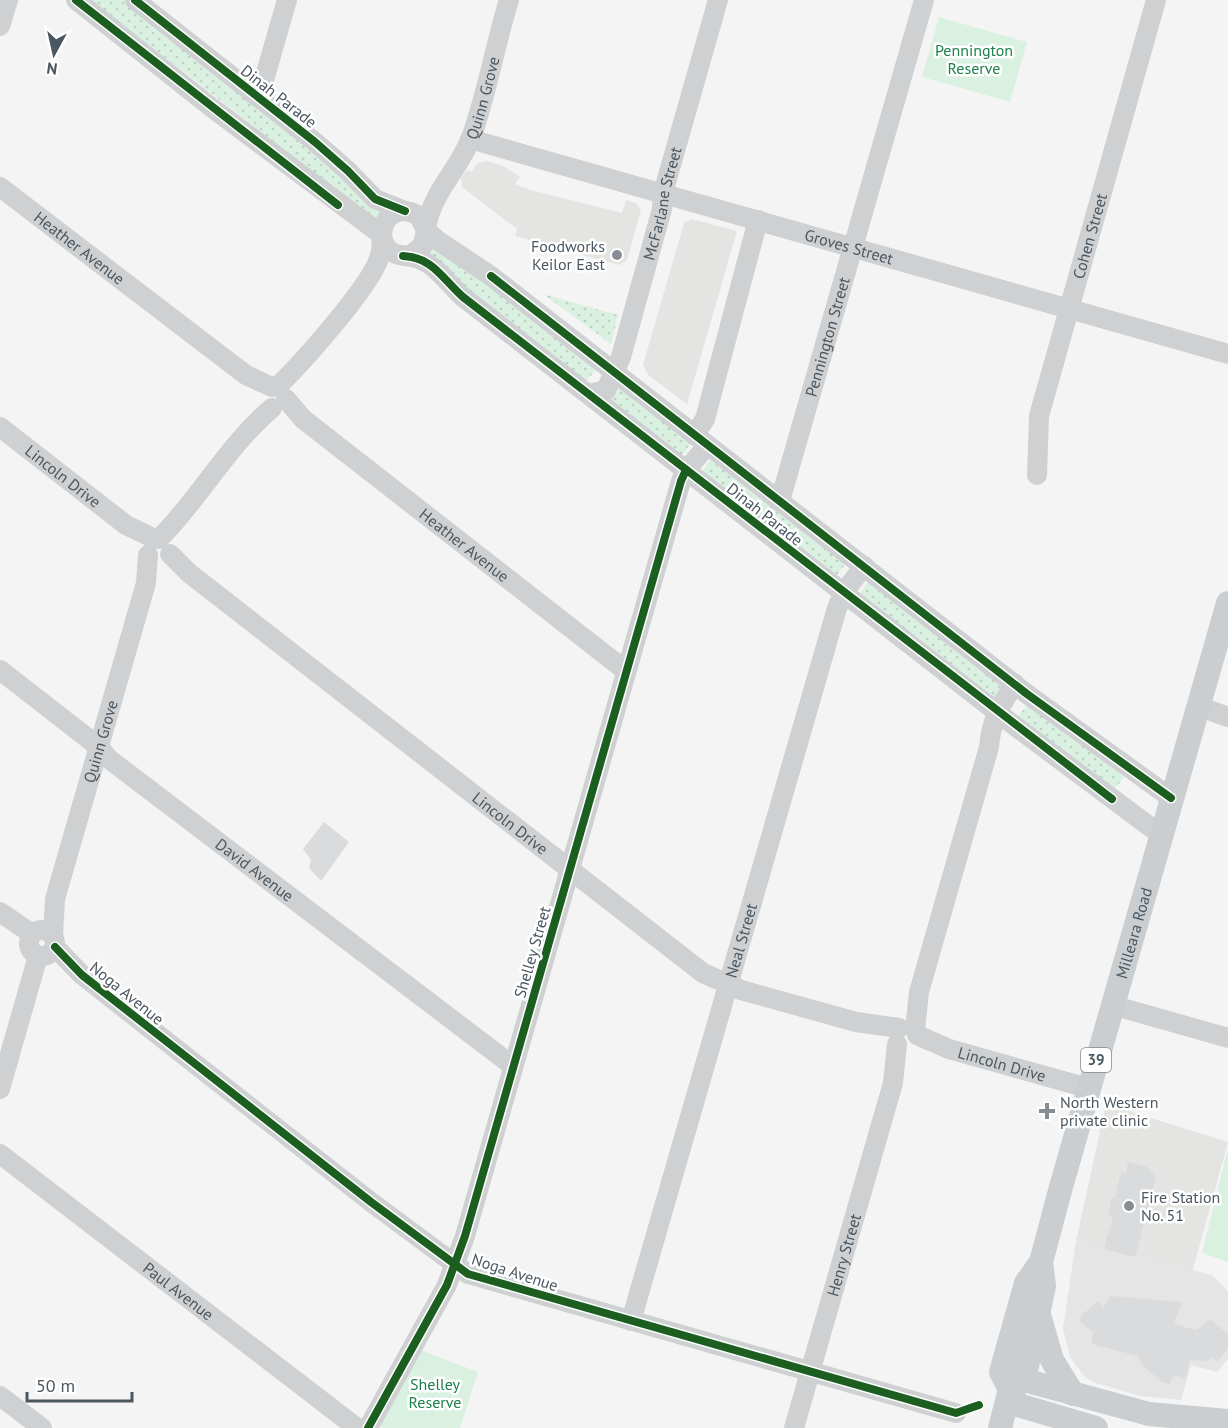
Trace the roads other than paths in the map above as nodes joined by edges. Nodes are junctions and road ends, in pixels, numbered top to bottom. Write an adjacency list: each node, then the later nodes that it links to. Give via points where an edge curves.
1 (8, 0): 9 (street)
2 (76, 0): 18 (street)
3 (135, 0): 10 (street, Dinah Parade)
4 (287, 0): 10 (street, via 264,80)
5 (509, 0): 11 (street, Quinn Grove)
6 (718, 0): 14 (street, McFarlane Street)
7 (924, 0): 19 (street, Pennington Street)
8 (1156, 0): 22 (street, Cohen Street)
9 (0, 26)
10 (253, 94): 15 (street, Dinah Parade, via 348,171 375,199)
11 (470, 139): 13 (street, Quinn Grove); 14 (street, Groves Street)
12 (0, 188): 26 (street, Heather Avenue)
13 (439, 188): 15 (street, Quinn Grove); 17 (street, Quinn Grove)
14 (663, 193): 16 (street, Groves Street); 24 (street, McFarlane Street, via 662,209)
15 (406, 211): 17 (street, via 419,216); 18 (street, via 390,216)
16 (758, 220): 19 (street, Groves Street); 28 (street, Shelley Street)
17 (426, 229): 20 (street, via 426,238 418,251); 24 (street, Dinah Parade)
18 (382, 236): 20 (street, via 389,249); 21 (street, Quinn Grove, via 380,256)
19 (852, 247): 22 (street, Groves Street); 31 (street, Pennington Street)
20 (402, 256): 21 (street, Quinn Grove); 25 (street, Dinah Parade, via 419,256 434,267 463,297)
21 (371, 275): 26 (street, Quinn Grove)
22 (1068, 308): 23 (street, Groves Street); 30 (street, Cohen Street, via 1039,417)
23 (1228, 354)
24 (615, 374): 25 (street, via 606,390); 28 (street, Dinah Parade)
25 (590, 394): 29 (street, Dinah Parade)
26 (275, 397): 32 (street, Quinn Grove, via 179,519); 37 (street, Heather Avenue)
27 (0, 427): 32 (street, Lincoln Drive)
28 (701, 441): 29 (street, Shelley Street); 31 (street, Dinah Parade)
29 (686, 470): 34 (street, Dinah Parade); 37 (street, Shelley Street)
30 (1037, 475)
31 (780, 501): 33 (street, Dinah Parade)
32 (159, 551): 42 (street, Quinn Grove, via 146,583); 45 (street, Lincoln Drive)
33 (864, 566): 34 (street, Neal Street); 38 (street, Dinah Parade)
34 (844, 592): 40 (street, Dinah Parade); 48 (street, Neal Street)
35 (1228, 603): 39 (main road, Milleara Road / 39)
36 (0, 670): 42 (street, David Avenue)
37 (626, 671): 45 (street, Shelley Street)
38 (1021, 689): 40 (street, Henry Street); 43 (street, Dinah Parade)
39 (1198, 706): 41 (street); 43 (main road, Milleara Road / 39)
40 (1002, 715): 44 (street, Dinah Parade); 50 (street, Henry Street, via 989,747)
41 (1228, 717)
42 (99, 747): 47 (street, Quinn Grove); 52 (street, David Avenue)
43 (1172, 798): 44 (main road, Milleara Road / 39)
44 (1161, 836): 49 (main road, Milleara Road / 39)
45 (569, 871): 48 (street, Lincoln Drive, via 703,974); 52 (street, Shelley Street)
46 (0, 912): 47 (street, Noga Avenue)
47 (44, 943): 54 (street, Quinn Grove); 57 (street, Noga Avenue)
48 (728, 987): 50 (street, Lincoln Drive); 59 (street, Neal Street)
49 (1112, 1005): 51 (street); 53 (main road, Milleara Road / 39)
50 (906, 1037): 53 (street, Lincoln Drive); 60 (street, Henry Street)
51 (1228, 1038)
52 (513, 1066): 57 (street, Shelley Street)
53 (1088, 1088): 56 (main road, Milleara Road / 39)
54 (0, 1089)
55 (0, 1154): 69 (street, Paul Avenue)
56 (1041, 1262): 58 (main road, Milleara Road / 39, via 1044,1286); 61 (main road, Milleara Road / 39, via 1026,1283 1001,1372)
57 (455, 1264): 59 (street, Noga Avenue, via 468,1274); 70 (street, Shelley Street)
58 (1039, 1316): 61 (main road, Milleara Road / 39); 62 (main road, 39, via 1052,1360)
59 (631, 1321): 60 (street, Noga Avenue)
60 (810, 1372): 65 (street, Noga Avenue); 71 (street, Henry Street)
61 (1017, 1384): 62 (main road); 72 (main road, Milleara Road); 73 (main road, via 1018,1405)
62 (1073, 1394): 66 (main road)
63 (0, 1396): 68 (street)
64 (1228, 1410): 66 (street, via 1178,1409)
65 (956, 1413)
66 (1149, 1414): 67 (main road)
67 (1228, 1421)
68 (42, 1428)
69 (357, 1428)
70 (368, 1428)
71 (794, 1428)
72 (1000, 1428)
73 (1091, 1428)

